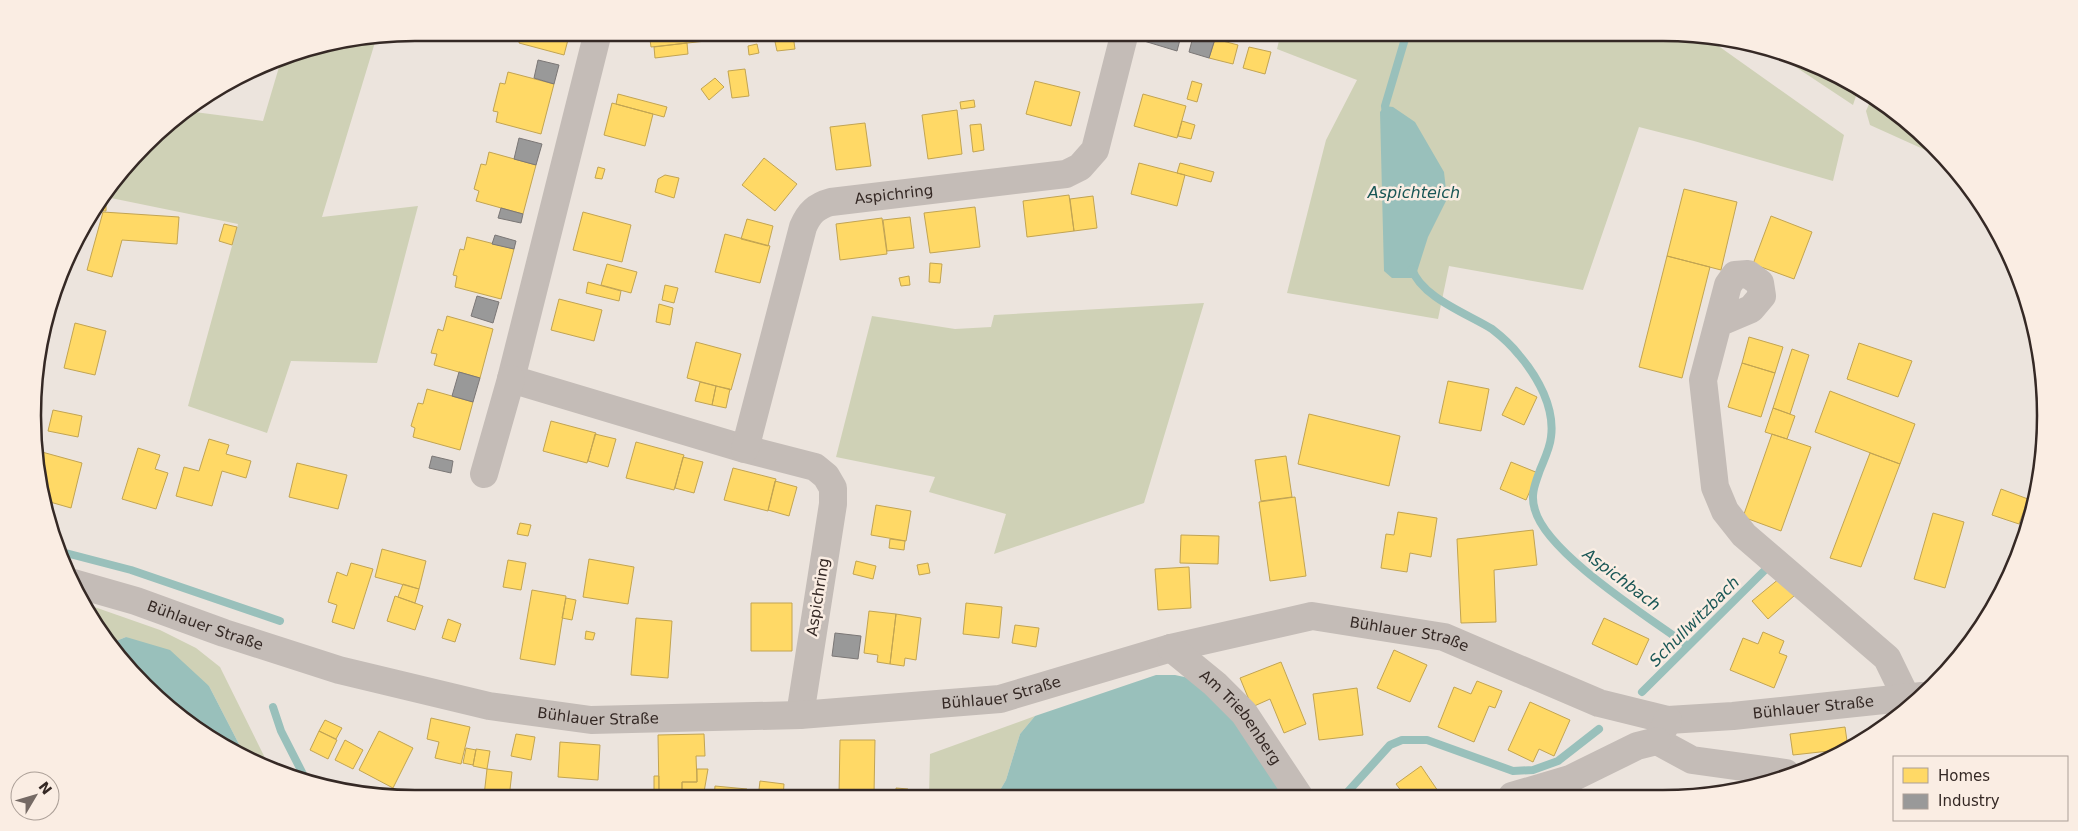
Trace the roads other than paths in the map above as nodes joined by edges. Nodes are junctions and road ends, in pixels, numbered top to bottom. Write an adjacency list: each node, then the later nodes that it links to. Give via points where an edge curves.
1 (596, 41): 4 (street)
2 (1123, 41): 5 (street, Aspichring, via 1095,150 1080,167 1066,174 831,202 814,210 803,226)
3 (1718, 323): 9 (street, via 1703,380 1715,487 1725,511 1744,535 1887,658)
4 (511, 379): 5 (street, Aspichring); 6 (street)
5 (745, 449): 11 (street, Aspichring, via 814,467 826,476 833,488)
6 (484, 474)
7 (82, 586): 11 (street, Bühlauer Straße, via 339,670 489,706 591,720)
8 (1171, 648): 11 (street, Bühlauer Straße, via 1000,699); 12 (street, Bühlauer Straße, via 1312,616 1444,637); 14 (street, Am Triebenberg, via 1244,713)
9 (1912, 694)
10 (1910, 696): 12 (street, Bühlauer Straße, via 1733,716)
11 (800, 715)
12 (1662, 731): 13 (street, via 1692,760); 15 (street, via 1570,779)
13 (1777, 772)
14 (1295, 790)
15 (1532, 790)

